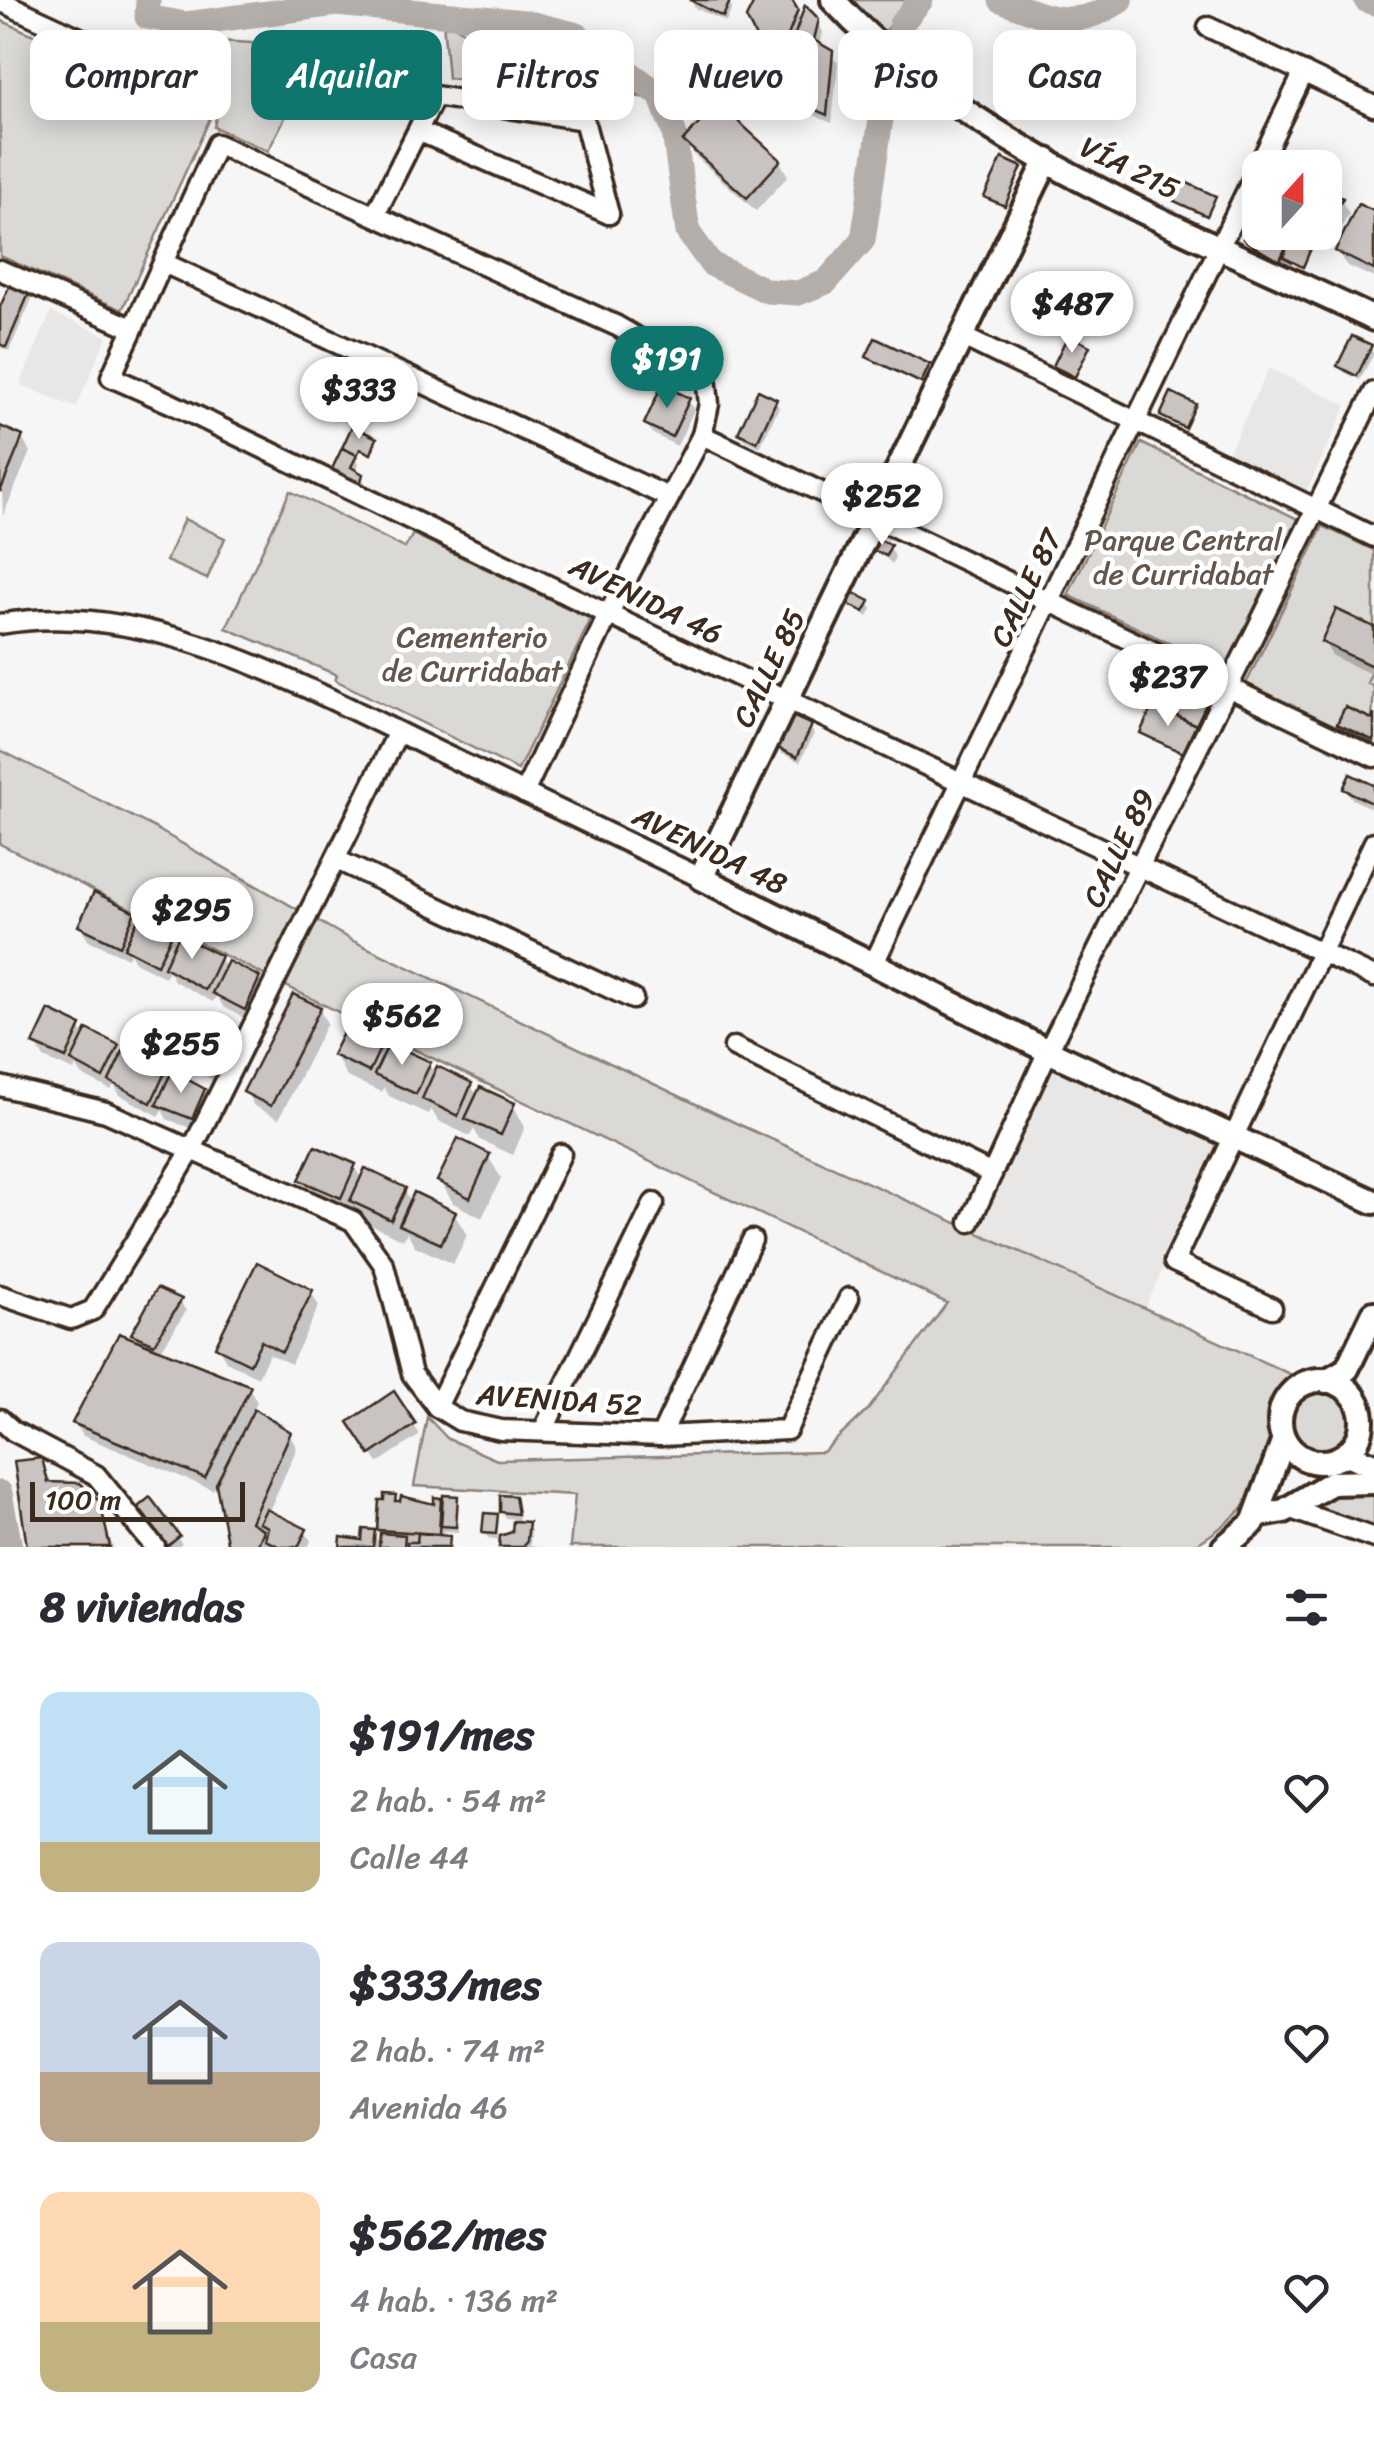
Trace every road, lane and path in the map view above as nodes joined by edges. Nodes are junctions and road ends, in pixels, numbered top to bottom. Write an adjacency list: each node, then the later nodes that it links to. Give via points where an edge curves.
1 (0, 1): 4 (street)
2 (835, 1): 8 (main road, VÍA 215, via 926,87)
3 (1208, 27): 5 (street)
4 (62, 30)
5 (1304, 72): 6 (street); 10 (street, CALLE 87)
6 (1374, 106)
7 (418, 130): 7 (street, via 435,96 584,120 609,214); 9 (street)
8 (1047, 160): 10 (main road, VÍA 215); 15 (main road, CALLE 85)
9 (376, 215): 11 (street, via 217,144); 18 (street, via 688,363 706,377)
10 (1221, 246): 13 (main road, VÍA 215); 17 (street, CALLE 87)
11 (164, 263): 14 (street); 19 (street)
12 (0, 270): 14 (street)
13 (1374, 320)
14 (132, 328): 24 (street, AVENIDA 46, via 110,377)
15 (964, 337): 17 (street); 21 (main road, CALLE 85)
16 (1374, 392): 20 (street, CALLE 89)
17 (1139, 422): 20 (street); 23 (street, CALLE 87)
18 (702, 435): 19 (street); 21 (street)
19 (668, 497): 24 (street)
20 (1317, 509): 22 (street); 26 (street, CALLE 89)
21 (875, 519): 23 (street); 27 (main road, CALLE 85)
22 (1374, 537)
23 (1049, 602): 26 (street); 30 (street, CALLE 87)
24 (610, 613): 27 (street, AVENIDA 46); 31 (street)
25 (0, 624): 28 (street, AVENIDA 48, via 36,619 125,627 214,647)
26 (1228, 687): 29 (street); 34 (street, CALLE 89)
27 (787, 699): 30 (street, AVENIDA 46); 35 (main road, CALLE 85)
28 (398, 732): 31 (street, AVENIDA 48); 33 (street)
29 (1374, 757)
30 (961, 781): 34 (street, AVENIDA 46); 37 (street, CALLE 87)
31 (524, 792): 35 (street, AVENIDA 48)
32 (1374, 842): 36 (street)
33 (338, 860): 39 (street); 44 (street)
34 (1140, 866): 36 (street, AVENIDA 46); 41 (street, CALLE 89)
35 (701, 878): 37 (main road, AVENIDA 48)
36 (1320, 951): 38 (street, AVENIDA 46); 43 (street)
37 (874, 966): 41 (main road, AVENIDA 48)
38 (1374, 977)
39 (633, 999)
40 (734, 1046): 46 (street)
41 (1048, 1051): 43 (main road, AVENIDA 48); 46 (street, CALLE 89)
42 (0, 1086): 44 (street, AVENIDA 52, via 106,1112)
43 (1232, 1136): 47 (main road, AVENIDA 48); 53 (street, via 1174,1262)
44 (191, 1151): 51 (street, via 93,1310 71,1319); 57 (street, AVENIDA 52, via 353,1222 384,1265 412,1374)
45 (560, 1154): 57 (street)
46 (992, 1174): 49 (street, CALLE 89)
47 (1374, 1202)
48 (654, 1203): 60 (street)
49 (970, 1222)
50 (752, 1240): 61 (street)
51 (0, 1295)
52 (850, 1298): 61 (street, AVENIDA 52, via 787,1430)
53 (1272, 1308)
54 (1374, 1313): 55 (main road)
55 (1360, 1342): 56 (main road); 58 (main road)
56 (1337, 1375): 58 (main road); 62 (main road, via 1304,1384 1287,1398 1280,1418)
57 (437, 1407): 60 (street, AVENIDA 52, via 460,1421 501,1430)
58 (1370, 1418): 63 (main road)
59 (0, 1419): 68 (street, via 96,1475)
60 (544, 1429): 61 (street, AVENIDA 52)
61 (661, 1436)
62 (1284, 1439): 63 (main road, via 1303,1458); 66 (main road)
63 (1338, 1458): 64 (main road); 66 (main road)
64 (1374, 1465)
65 (1374, 1482): 66 (main road, via 1332,1483)
66 (1259, 1525): 67 (street); 69 (main road)
67 (1374, 1538)
68 (156, 1547)
69 (1224, 1547)

